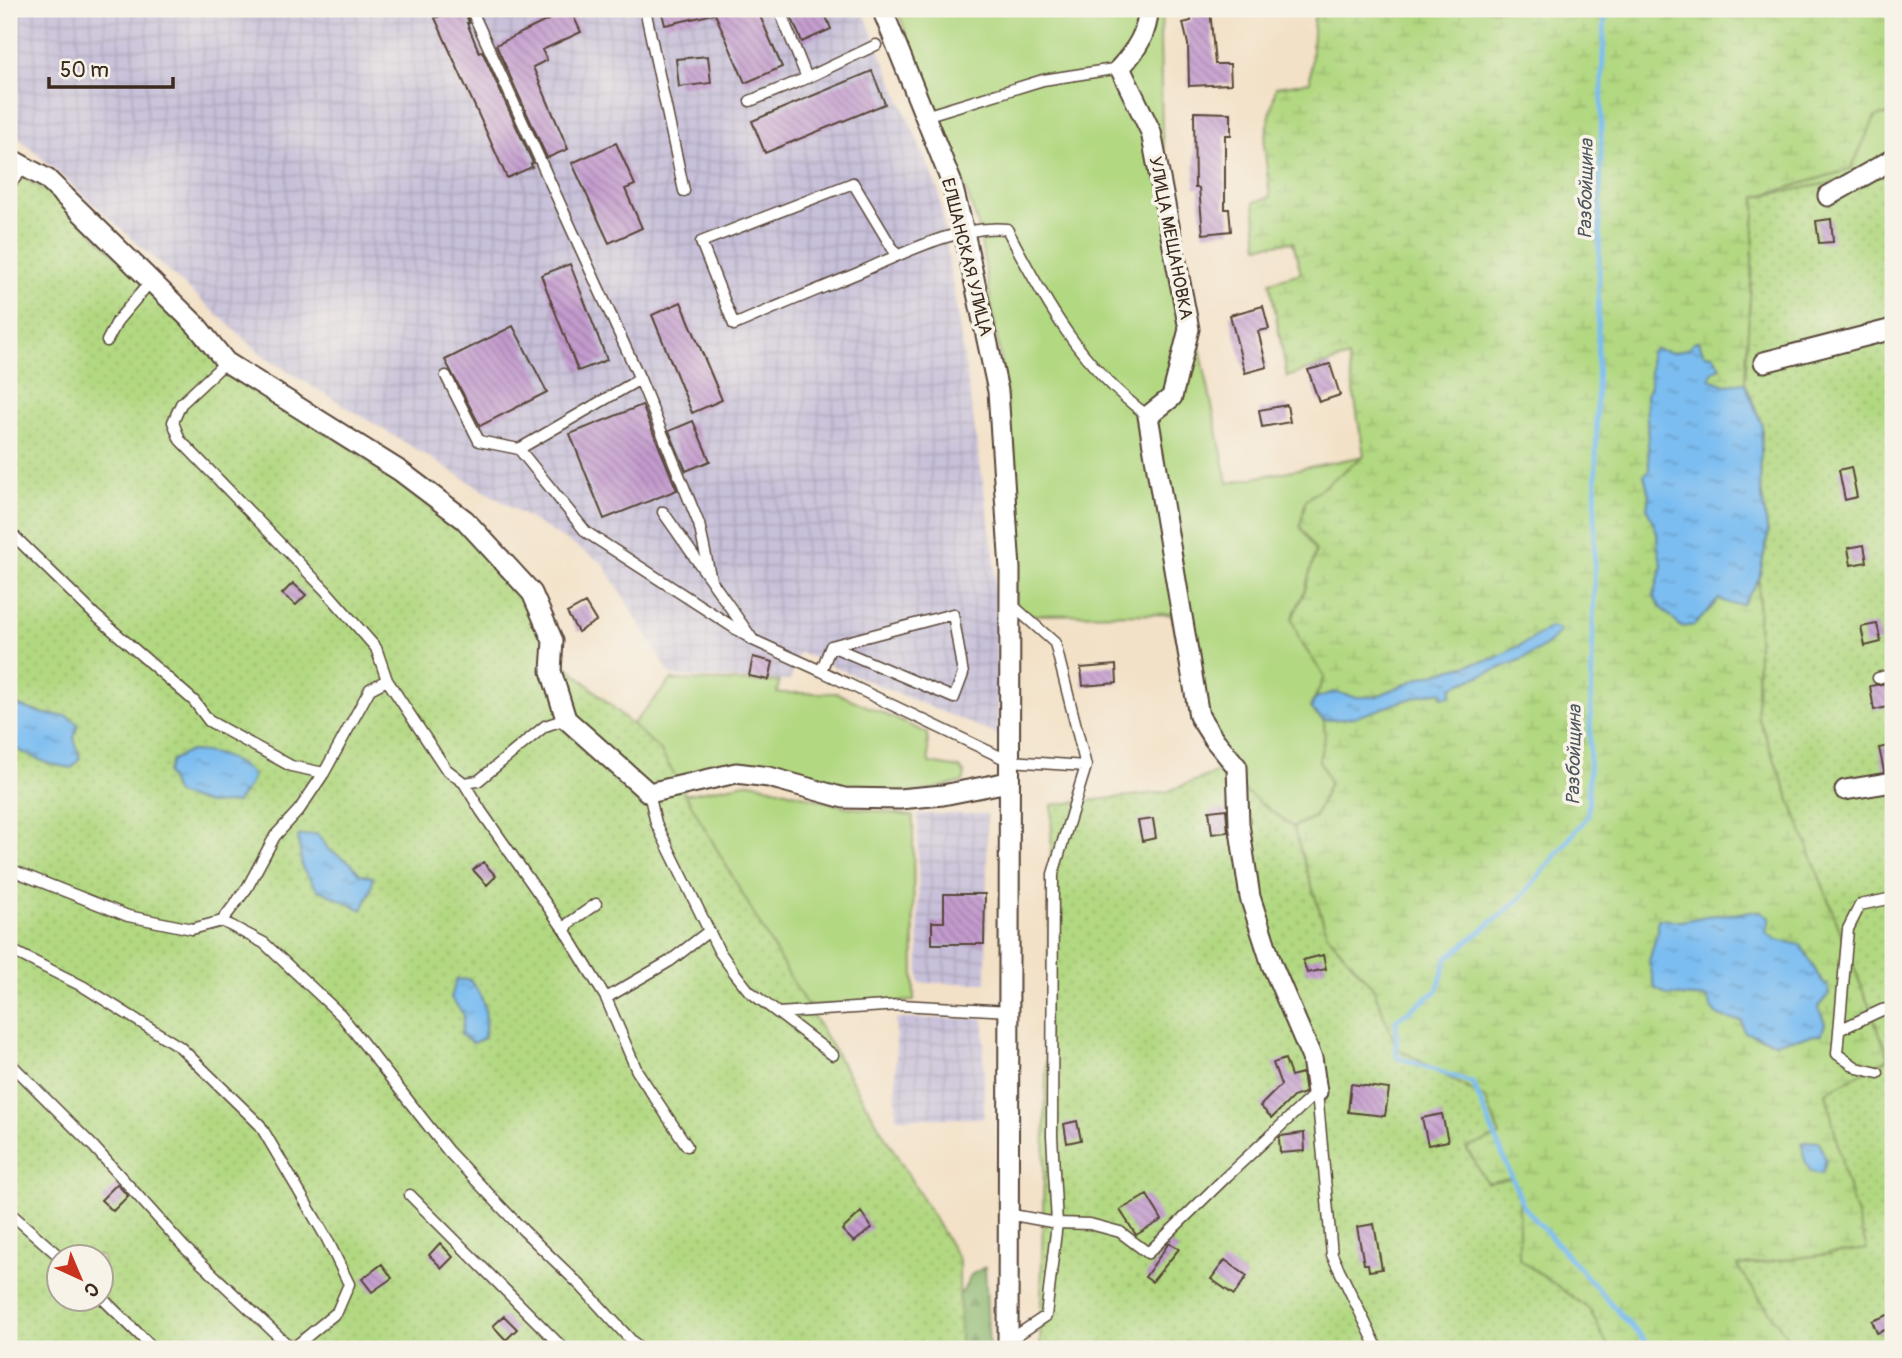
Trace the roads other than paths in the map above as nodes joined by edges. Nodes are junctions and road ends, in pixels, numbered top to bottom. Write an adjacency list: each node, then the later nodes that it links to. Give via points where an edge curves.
1 (471, 9): 24 (lane)
2 (645, 9): 14 (lane)
3 (779, 9): 8 (lane)
4 (882, 9): 10 (street, ЕЛШАНСКАЯ УЛИЦА)
5 (1148, 9): 7 (street, via 1137,49)
6 (876, 45): 8 (lane)
7 (1120, 68): 10 (lane, via 1044,80); 25 (street, УЛИЦА МЕЩАНОВКА, via 1151,132 1189,330 1172,397)
8 (807, 78): 9 (lane)
9 (750, 101)
10 (925, 116): 16 (street, ЕЛШАНСКАЯ УЛИЦА, via 951,181)
11 (1893, 159): 15 (street)
12 (17, 163): 13 (lane); 18 (street, via 47,179)
13 (9, 185)
14 (684, 191)
15 (1828, 196)
16 (964, 232): 17 (lane); 25 (lane, via 1007,229 1041,295 1075,346); 30 (street, ЕЛШАНСКАЯ УЛИЦА, via 998,391)
17 (897, 256): 17 (lane, via 734,325 701,242 853,183)
18 (151, 281): 20 (lane, via 118,320); 21 (street)
19 (1893, 329): 22 (street)
20 (107, 341)
21 (226, 362): 36 (lane, via 181,404 173,422 180,440 376,648); 37 (street, via 400,471 465,520 532,593 553,641 551,671)
22 (1764, 362)
23 (446, 376): 26 (lane, via 479,440)
24 (640, 379): 26 (lane); 29 (lane, via 699,524)
25 (1148, 416): 61 (street, via 1199,716 1237,767 1239,824 1250,897 1272,965 1312,1058)
26 (519, 449): 31 (lane, via 586,532)
27 (663, 512): 29 (lane)
28 (9, 531): 40 (lane, via 95,615 194,701 209,721 291,766)
29 (711, 580): 31 (lane)
30 (1009, 603): 38 (street, ЕЛШАНСКАЯ УЛИЦА); 39 (lane, via 1055,643)
31 (753, 640): 33 (lane)
32 (831, 646): 32 (lane, via 953,614 963,674 954,698); 33 (lane)
33 (821, 671): 38 (lane)
34 (1893, 674): 35 (lane)
35 (1878, 678)
36 (387, 680): 40 (lane, via 370,689); 43 (lane, via 446,769)
37 (566, 719): 43 (lane, via 545,726 478,780); 45 (street)
38 (1009, 761): 39 (lane); 41 (street, ЕЛШАНСКАЯ УЛИЦА)
39 (1086, 766): 66 (lane, via 1053,874 1052,1136)
40 (324, 773): 49 (lane, via 275,836 247,888)
41 (1008, 782): 45 (street, via 943,795 844,798 769,777 736,773); 55 (street, ЕЛШАНСКАЯ УЛИЦА)
42 (1893, 782): 44 (street)
43 (464, 783): 50 (lane)
44 (1845, 790)
45 (649, 793): 51 (lane, via 656,823)
46 (9, 869): 49 (lane, via 128,916 192,929)
47 (1893, 898): 57 (lane, via 1860,905 1848,929)
48 (596, 904): 50 (lane)
49 (222, 921): 73 (lane, via 264,943 341,1015 448,1150)
50 (565, 931): 53 (lane)
51 (709, 931): 53 (lane, via 670,961); 56 (lane, via 749,991)
52 (9, 949): 71 (lane, via 84,987 180,1047 260,1125 349,1284 337,1312)
53 (606, 998): 62 (lane, via 637,1071)
54 (1893, 1008): 57 (lane)
55 (1010, 1011): 56 (lane, via 900,1005); 65 (street, ЕЛШАНСКАЯ УЛИЦА)
56 (778, 1013): 58 (lane)
57 (1839, 1030): 60 (lane, via 1838,1054 1857,1068)
58 (832, 1055)
59 (9, 1062): 71 (lane, via 184,1247)
60 (1878, 1073)
61 (1317, 1093): 66 (lane, via 1148,1253 1120,1232 1090,1224); 74 (lane, via 1332,1255)
62 (688, 1146)
63 (410, 1195): 72 (lane)
64 (9, 1212): 67 (lane)
65 (1007, 1214): 66 (lane); 69 (street, ЕЛШАНСКАЯ УЛИЦА)
66 (1057, 1223): 69 (lane, via 1046,1316)
67 (46, 1245)
68 (116, 1312): 70 (lane)
69 (1008, 1345)
70 (154, 1349)
71 (292, 1349)
72 (564, 1349)
73 (639, 1349)
74 (1378, 1349)

